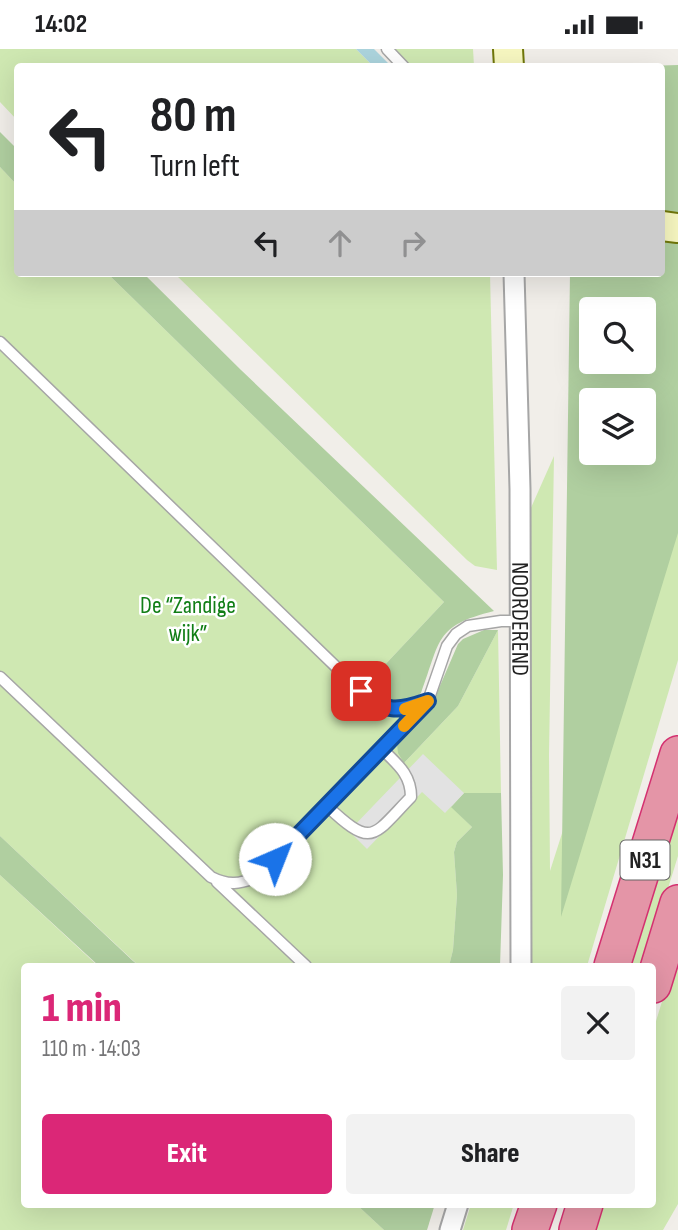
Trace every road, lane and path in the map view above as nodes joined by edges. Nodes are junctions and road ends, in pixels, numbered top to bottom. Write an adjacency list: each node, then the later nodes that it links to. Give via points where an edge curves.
1 (387, 49): 2 (lane)
2 (400, 63)
3 (514, 277): 5 (street, NOORDEREND)
4 (0, 342): 7 (lane, via 378,706 403,710)
5 (519, 621): 7 (lane, via 468,626 456,634); 14 (street, NOORDEREND)
6 (0, 677): 11 (lane)
7 (428, 701): 8 (lane)
8 (382, 749): 10 (lane); 10 (lane, via 405,772 411,797 377,831 364,834)
9 (678, 754): 15 (highway, N31)
10 (327, 806): 11 (lane, via 258,877 226,884)
11 (211, 877): 13 (lane)
12 (678, 903): 16 (highway, N31)
13 (303, 963)
14 (521, 963)
15 (613, 963)
16 (656, 975)
17 (457, 1208): 20 (street)
18 (537, 1208): 21 (highway)
19 (584, 1208): 22 (highway)
20 (450, 1230)
21 (530, 1230)
22 (577, 1230)

